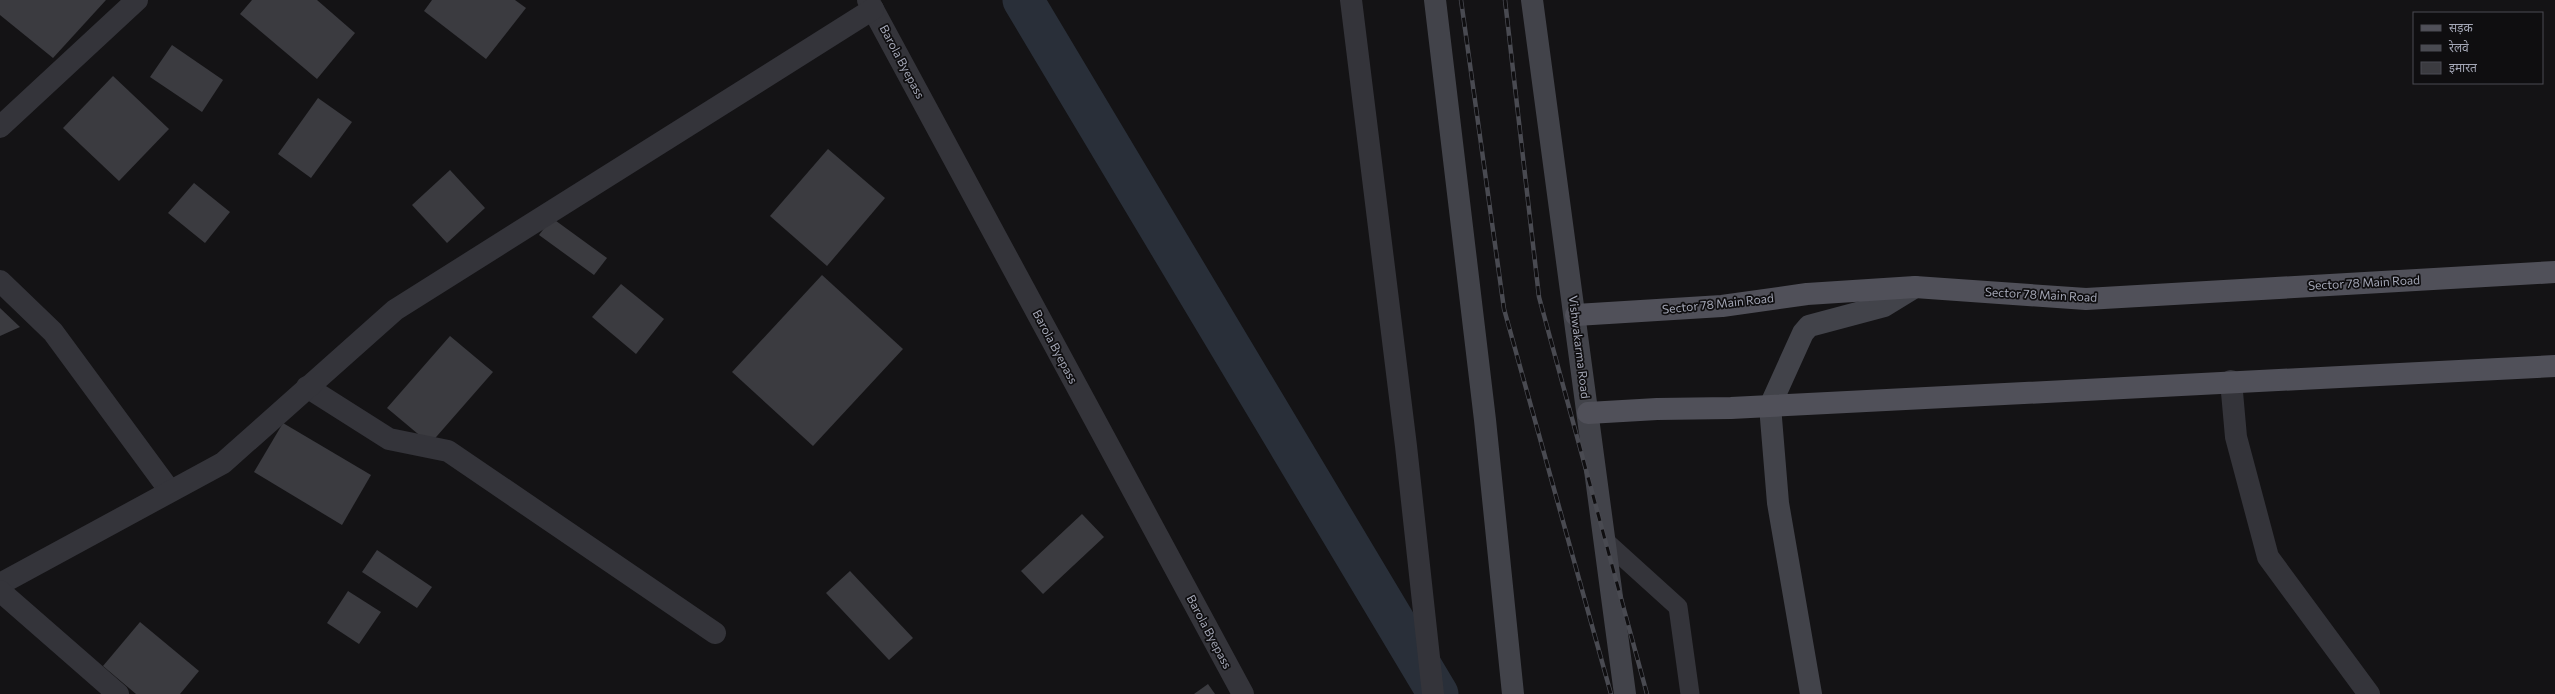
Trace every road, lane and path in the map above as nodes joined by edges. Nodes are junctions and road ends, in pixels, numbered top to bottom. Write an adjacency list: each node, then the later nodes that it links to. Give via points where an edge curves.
1 (137, 0): 6 (street)
2 (1351, 0): 23 (street)
3 (1435, 0): 24 (main road, via 1485,420)
4 (1532, 0): 10 (main road, Vishwakarma Road)
5 (871, 4): 13 (street, via 395,310); 22 (street, Barola Byepass)
6 (0, 127)
7 (2555, 272): 9 (main road, Sector 78 Main Road, via 2086,299)
8 (0, 281): 16 (street, via 53,332)
9 (1915, 287): 10 (main road, Sector 78 Main Road, via 1808,294 1722,306); 14 (main road, via 1884,306 1809,326 1803,333)
10 (1576, 315): 15 (main road, Vishwakarma Road)
11 (2555, 366): 12 (main road)
12 (2231, 381): 14 (main road); 28 (street, via 2236,437 2268,556)
13 (307, 387): 16 (street, via 223,462); 20 (street, via 389,439 448,451)
14 (1770, 406): 15 (main road); 27 (main road, via 1778,503)
15 (1588, 413): 17 (main road, Vishwakarma Road)
16 (170, 491): 18 (street)
17 (1604, 540): 25 (main road, Vishwakarma Road); 26 (lane, via 1678,607)
18 (0, 584)
19 (0, 591): 21 (street)
20 (715, 633)
21 (118, 694)
22 (1243, 694)
23 (1434, 694)
24 (1513, 694)
25 (1625, 694)
26 (1690, 694)
27 (1811, 694)
28 (2369, 694)

